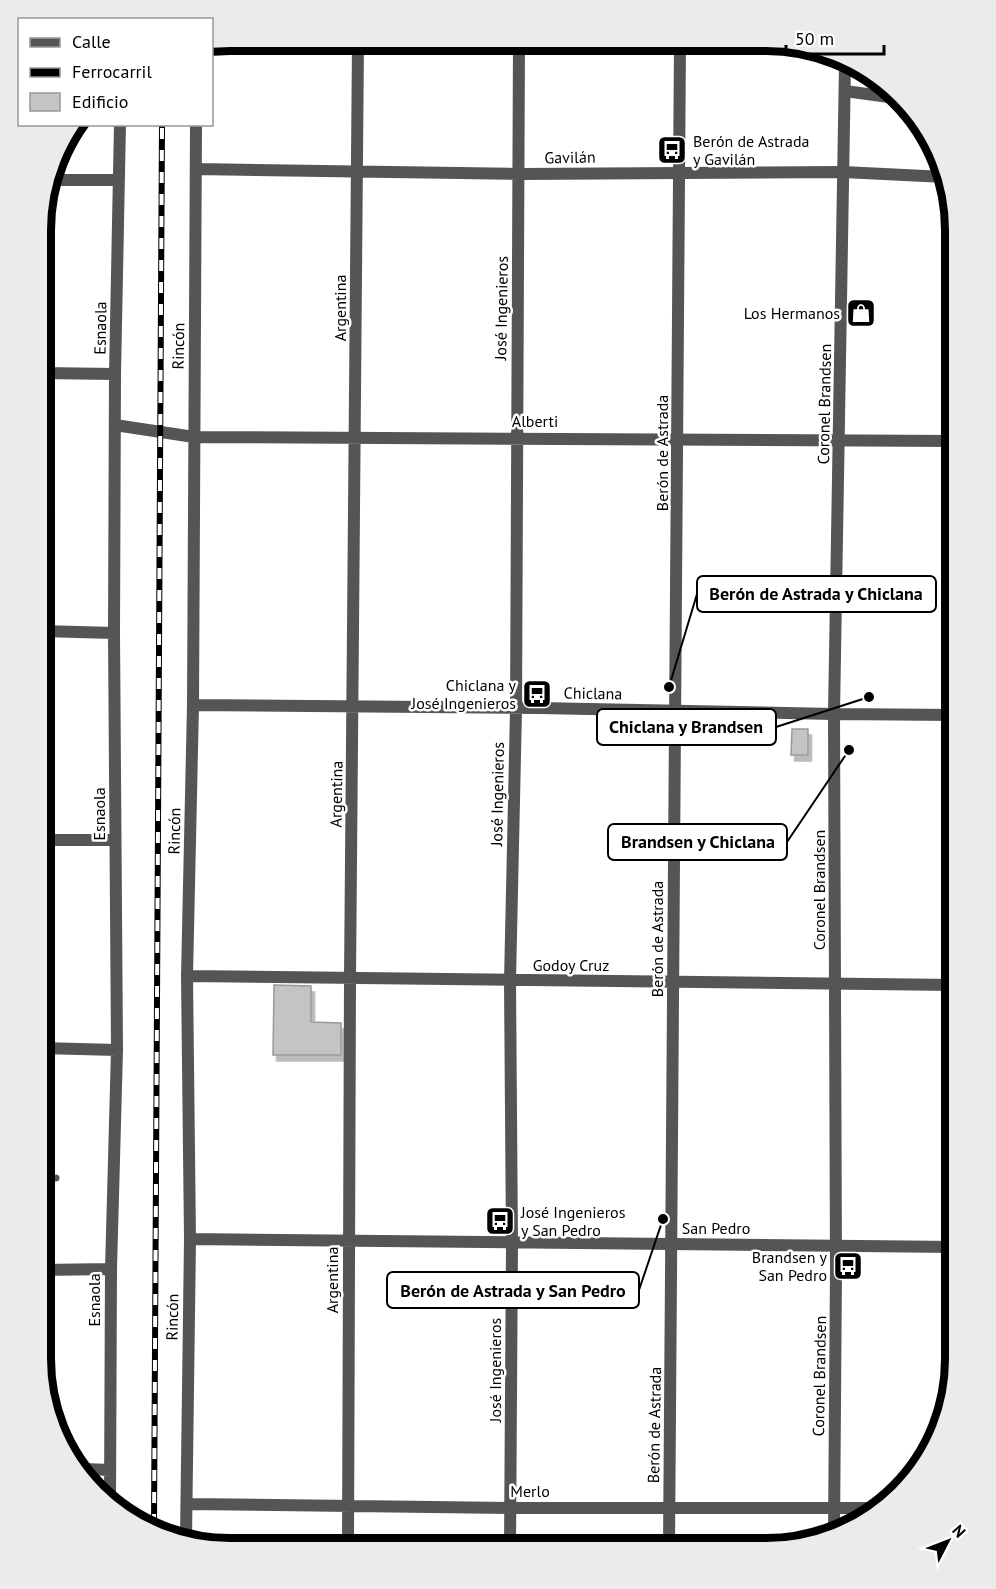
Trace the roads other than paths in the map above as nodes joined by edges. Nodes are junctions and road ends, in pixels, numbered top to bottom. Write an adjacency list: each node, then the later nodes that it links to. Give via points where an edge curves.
1 (358, 51): 12 (street, Argentina)
2 (519, 51): 13 (street, José Ingenieros)
3 (680, 51): 10 (street, Berón de Astrada)
4 (845, 70): 5 (street, Coronel Brandsen)
5 (845, 91): 6 (street); 11 (street, Coronel Brandsen)
6 (885, 97)
7 (120, 126): 16 (street, Esnaola)
8 (196, 126): 9 (street, Rincón)
9 (196, 169): 12 (street, Gavilán); 20 (street, Rincón)
10 (679, 172): 11 (street, Gavilán); 13 (street, Gavilán); 23 (street, Berón de Astrada)
11 (843, 172): 14 (street, Gavilán); 24 (street, Coronel Brandsen)
12 (357, 173): 13 (street, Gavilán); 21 (street, Argentina)
13 (519, 174): 22 (street, José Ingenieros)
14 (936, 177)
15 (58, 180): 16 (street)
16 (119, 180): 18 (street, Esnaola)
17 (51, 373): 18 (street)
18 (115, 374): 19 (street, Esnaola)
19 (115, 425): 20 (street, Alberti); 27 (street, Esnaola)
20 (194, 437): 21 (street, Alberti); 28 (street, Rincón)
21 (355, 437): 22 (street, Alberti); 29 (street, Argentina)
22 (516, 437): 23 (street, Alberti); 30 (street, José Ingenieros)
23 (679, 438): 24 (street, Alberti); 31 (street, Berón de Astrada)
24 (840, 440): 25 (street, Alberti); 32 (street, Coronel Brandsen)
25 (945, 441)
26 (51, 631): 27 (street)
27 (114, 633): 35 (street, Esnaola)
28 (193, 705): 29 (street, Chiclana); 36 (street, Rincón)
29 (353, 708): 30 (street, Chiclana); 37 (street, Argentina)
30 (516, 710): 31 (street, Chiclana); 38 (street, José Ingenieros)
31 (676, 711): 32 (street, Chiclana); 39 (street, Berón de Astrada)
32 (834, 714): 33 (street, Chiclana); 40 (street, Coronel Brandsen)
33 (945, 715)
34 (51, 840): 35 (street)
35 (116, 840): 43 (street, Esnaola)
36 (187, 976): 37 (street, Godoy Cruz); 46 (street, Rincón)
37 (350, 979): 38 (street, Godoy Cruz); 47 (street, Argentina)
38 (510, 981): 39 (street, Godoy Cruz); 48 (street, José Ingenieros)
39 (673, 981): 40 (street, Godoy Cruz); 49 (street, Berón de Astrada)
40 (836, 983): 41 (street, Godoy Cruz); 50 (street, Coronel Brandsen)
41 (945, 985)
42 (51, 1048): 43 (street)
43 (117, 1050): 52 (street, Esnaola)
44 (51, 1178): 45 (lane)
45 (56, 1178)
46 (190, 1239): 47 (street, San Pedro); 57 (street, Rincón)
47 (348, 1242): 48 (street, San Pedro); 58 (street, Argentina)
48 (512, 1243): 49 (street, San Pedro); 61 (street, José Ingenieros)
49 (672, 1244): 50 (street, San Pedro); 59 (street, Berón de Astrada)
50 (836, 1245): 51 (street, San Pedro); 60 (street, Coronel Brandsen)
51 (945, 1247)
52 (111, 1269): 53 (street); 55 (street, Esnaola)
53 (51, 1270)
54 (89, 1469): 55 (street)
55 (110, 1470): 56 (street, Esnaola)
56 (110, 1492)
57 (187, 1504): 58 (street, Merlo); 64 (street, Rincón)
58 (348, 1506): 61 (street, Merlo); 65 (street, Argentina)
59 (670, 1507): 60 (street, Merlo); 61 (street, Merlo); 67 (street, Berón de Astrada)
60 (834, 1507): 62 (street, Merlo); 63 (street, Coronel Brandsen)
61 (511, 1508): 66 (street, José Ingenieros)
62 (865, 1508)
63 (834, 1524)
64 (186, 1532)
65 (348, 1538)
66 (510, 1538)
67 (669, 1538)

